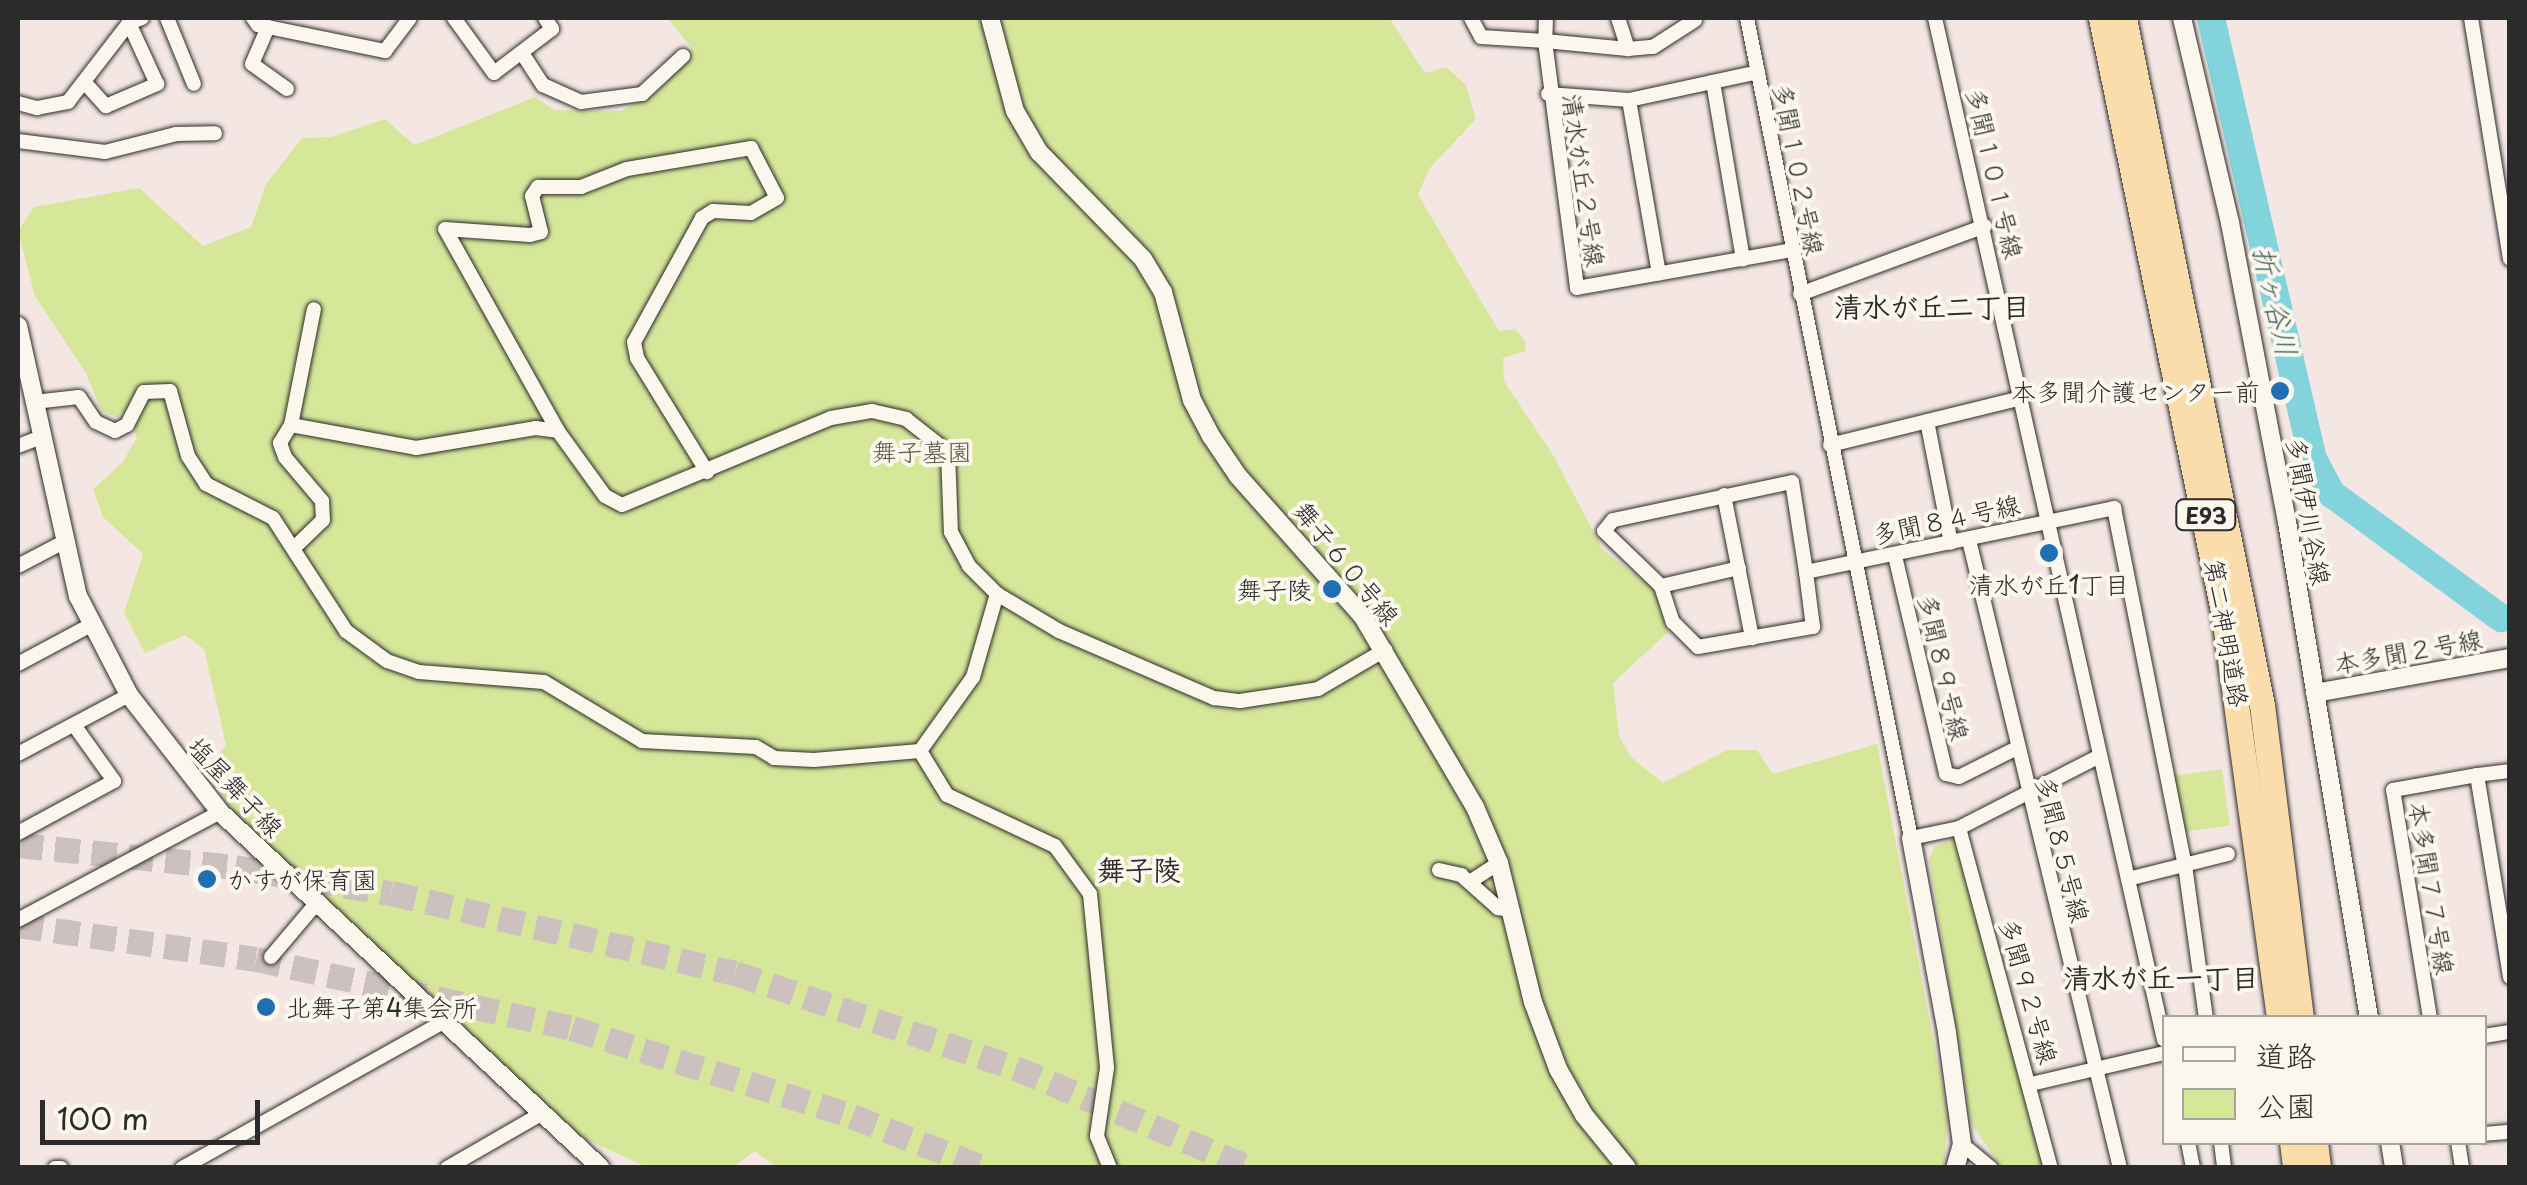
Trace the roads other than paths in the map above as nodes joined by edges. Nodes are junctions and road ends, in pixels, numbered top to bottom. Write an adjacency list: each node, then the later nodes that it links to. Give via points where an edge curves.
1 (167, 18): 26 (street)
2 (253, 18): 18 (street)
3 (410, 18): 18 (street, via 385,52)
4 (454, 18): 21 (street, via 494,73)
5 (545, 18): 21 (street, via 552,29)
6 (990, 18): 66 (street, 舞子６０号線, via 1015,110 1040,152 1143,259 1163,292 1192,400 1210,436)
7 (1471, 18): 19 (street, via 1481,37)
8 (1546, 18): 19 (street, 清水が丘２号線)
9 (1618, 18): 20 (street)
10 (1696, 18): 20 (street, via 1653,47)
11 (1747, 18): 23 (street, 多聞１０２号線)
12 (1935, 18): 34 (street, 多聞１０１号線)
13 (2102, 18): 95 (highway, 第二神明道路 / E93, via 2224,616)
14 (2124, 18): 96 (highway, 第二神明道路 / E93, via 2259,687)
15 (2182, 18): 69 (street, 多聞伊川谷線, via 2230,224)
16 (2470, 18): 33 (street)
17 (135, 20): 25 (street); 25 (street, via 157,84 106,106)
18 (268, 28): 27 (street, via 252,64)
19 (1545, 41): 20 (street); 28 (street, 清水が丘２号線)
20 (1628, 49)
21 (524, 56): 22 (street, via 543,85 581,102 642,94)
22 (683, 56)
23 (1758, 72): 24 (street); 35 (street, 多聞１０２号線)
24 (1712, 82): 29 (street); 36 (street)
25 (86, 84): 30 (street, via 68,102 37,108)
26 (194, 84)
27 (287, 89)
28 (1548, 94): 29 (street); 38 (street, 清水が丘２号線, via 1577,288)
29 (1629, 100): 38 (street)
30 (18, 103)
31 (215, 134): 32 (street, via 176,134 105,152)
32 (18, 141)
33 (2505, 199): 37 (street)
34 (1985, 226): 39 (street); 42 (street, 多聞１０１号線)
35 (1792, 250): 36 (street, 清水が丘２号線); 39 (street, 多聞１０２号線)
36 (1743, 259): 38 (street, 清水が丘２号線)
37 (2510, 259)
38 (1659, 274)
39 (1800, 294): 48 (street, 多聞１０２号線)
40 (314, 310): 45 (street)
41 (18, 326): 43 (street, 塩屋舞子線)
42 (2021, 398): 44 (street); 52 (street, 多聞１０１号線)
43 (34, 402): 47 (street, 塩屋舞子線); 56 (street, via 80,398 96,422 115,432 127,424 144,392 170,390 188,456 206,484 273,518)
44 (1927, 421): 48 (street); 55 (street)
45 (291, 425): 46 (street, via 416,448 535,428); 56 (street, via 280,442 285,456 322,501 322,520)
46 (558, 431): 50 (street, via 605,496 622,505); 50 (street, via 444,229 530,235 541,232 532,196 538,187 582,187 627,169 751,148 777,198 751,213 713,210 702,218 634,342 637,358)
47 (41, 437): 49 (street); 54 (street, 塩屋舞子線)
48 (1830, 445): 58 (street, 多聞１０２号線)
49 (18, 446)
50 (707, 472): 63 (street, via 856,411 906,419 948,452 951,532 970,566)
51 (1724, 495): 60 (street); 61 (street, via 1792,482); 62 (street, via 1613,520 1604,531)
52 (2048, 522): 53 (street, 多聞８４号線); 75 (street, 多聞８４号線); 85 (street, via 2114,508)
53 (1969, 540): 55 (street, 多聞８４号線); 72 (street, 多聞８５号線)
54 (64, 542): 59 (street); 64 (street, 塩屋舞子線)
55 (1952, 543): 57 (street, 多聞８４号線)
56 (296, 546): 73 (street, via 346,631 365,649 420,672 544,682 642,742 756,747 774,758 814,760)
57 (1895, 556): 58 (street, 多聞８４号線); 72 (street, 多聞８９号線, via 1946,774 1958,777)
58 (1854, 564): 61 (street); 82 (street, 多聞８４号線)
59 (18, 566)
60 (1738, 568): 62 (street); 65 (street)
61 (1806, 572): 65 (street, via 1813,627)
62 (1661, 586): 65 (street, via 1672,622 1698,647)
63 (998, 594): 66 (street, via 1059,631 1214,698 1258,700 1318,689); 73 (street, via 973,678)
64 (89, 626): 68 (street); 70 (street, 塩屋舞子線)
65 (1752, 638)
66 (1385, 650): 84 (street, 舞子６０号線)
67 (2510, 658): 69 (street, 本多聞２号線)
68 (18, 664)
69 (2316, 693): 97 (street, 多聞伊川谷線)
70 (129, 695): 71 (street); 79 (street, 塩屋舞子線)
71 (74, 725): 74 (street); 81 (street, via 114,781)
72 (2015, 749): 78 (street, 多聞８５号線)
73 (920, 751): 109 (street, via 947,794 1055,846 1090,894 1107,1068 1097,1136)
74 (18, 754)
75 (2100, 756): 78 (street); 87 (street, 多聞８４号線)
76 (2510, 771): 77 (street, 本多聞７７号線)
77 (2476, 775): 93 (street); 98 (street, 本多聞７７号線, via 2394,790)
78 (2026, 794): 80 (street); 102 (street, 多聞８５号線)
79 (220, 812): 89 (street, 塩屋舞子線); 91 (street)
80 (1959, 828): 82 (street); 103 (street, 多聞９２号線)
81 (18, 834)
82 (1911, 838): 105 (street, 多聞８４号線)
83 (2228, 854): 85 (street)
84 (1499, 862): 88 (street); 90 (street, 舞子６０号線)
85 (2186, 865): 87 (street); 94 (street)
86 (1440, 870): 88 (street)
87 (2128, 878): 100 (street, 多聞８４号線)
88 (1471, 881): 90 (street, via 1498,908)
89 (316, 905): 92 (street); 99 (street, 塩屋舞子線)
90 (1513, 911): 110 (street, 舞子６０号線, via 1533,1002 1558,1069 1584,1116)
91 (18, 920)
92 (271, 957)
93 (2510, 977)
94 (2206, 1015)
95 (2278, 1015)
96 (2301, 1015)
97 (2369, 1015)
98 (2430, 1015)
99 (440, 1024): 104 (street, 塩屋舞子線); 106 (street)
100 (2162, 1031)
101 (2162, 1054): 102 (street)
102 (2094, 1072): 103 (street); 114 (street, 多聞８５号線)
103 (2032, 1084): 113 (street, 多聞９２号線)
104 (541, 1114): 107 (street); 108 (street, 塩屋舞子線)
105 (1962, 1144): 111 (street, 多聞８４号線); 112 (street)
106 (182, 1168)
107 (447, 1168)
108 (601, 1168)
109 (1110, 1168)
110 (1626, 1168)
111 (1955, 1168)
112 (1991, 1168)
113 (2051, 1168)
114 (2120, 1168)

